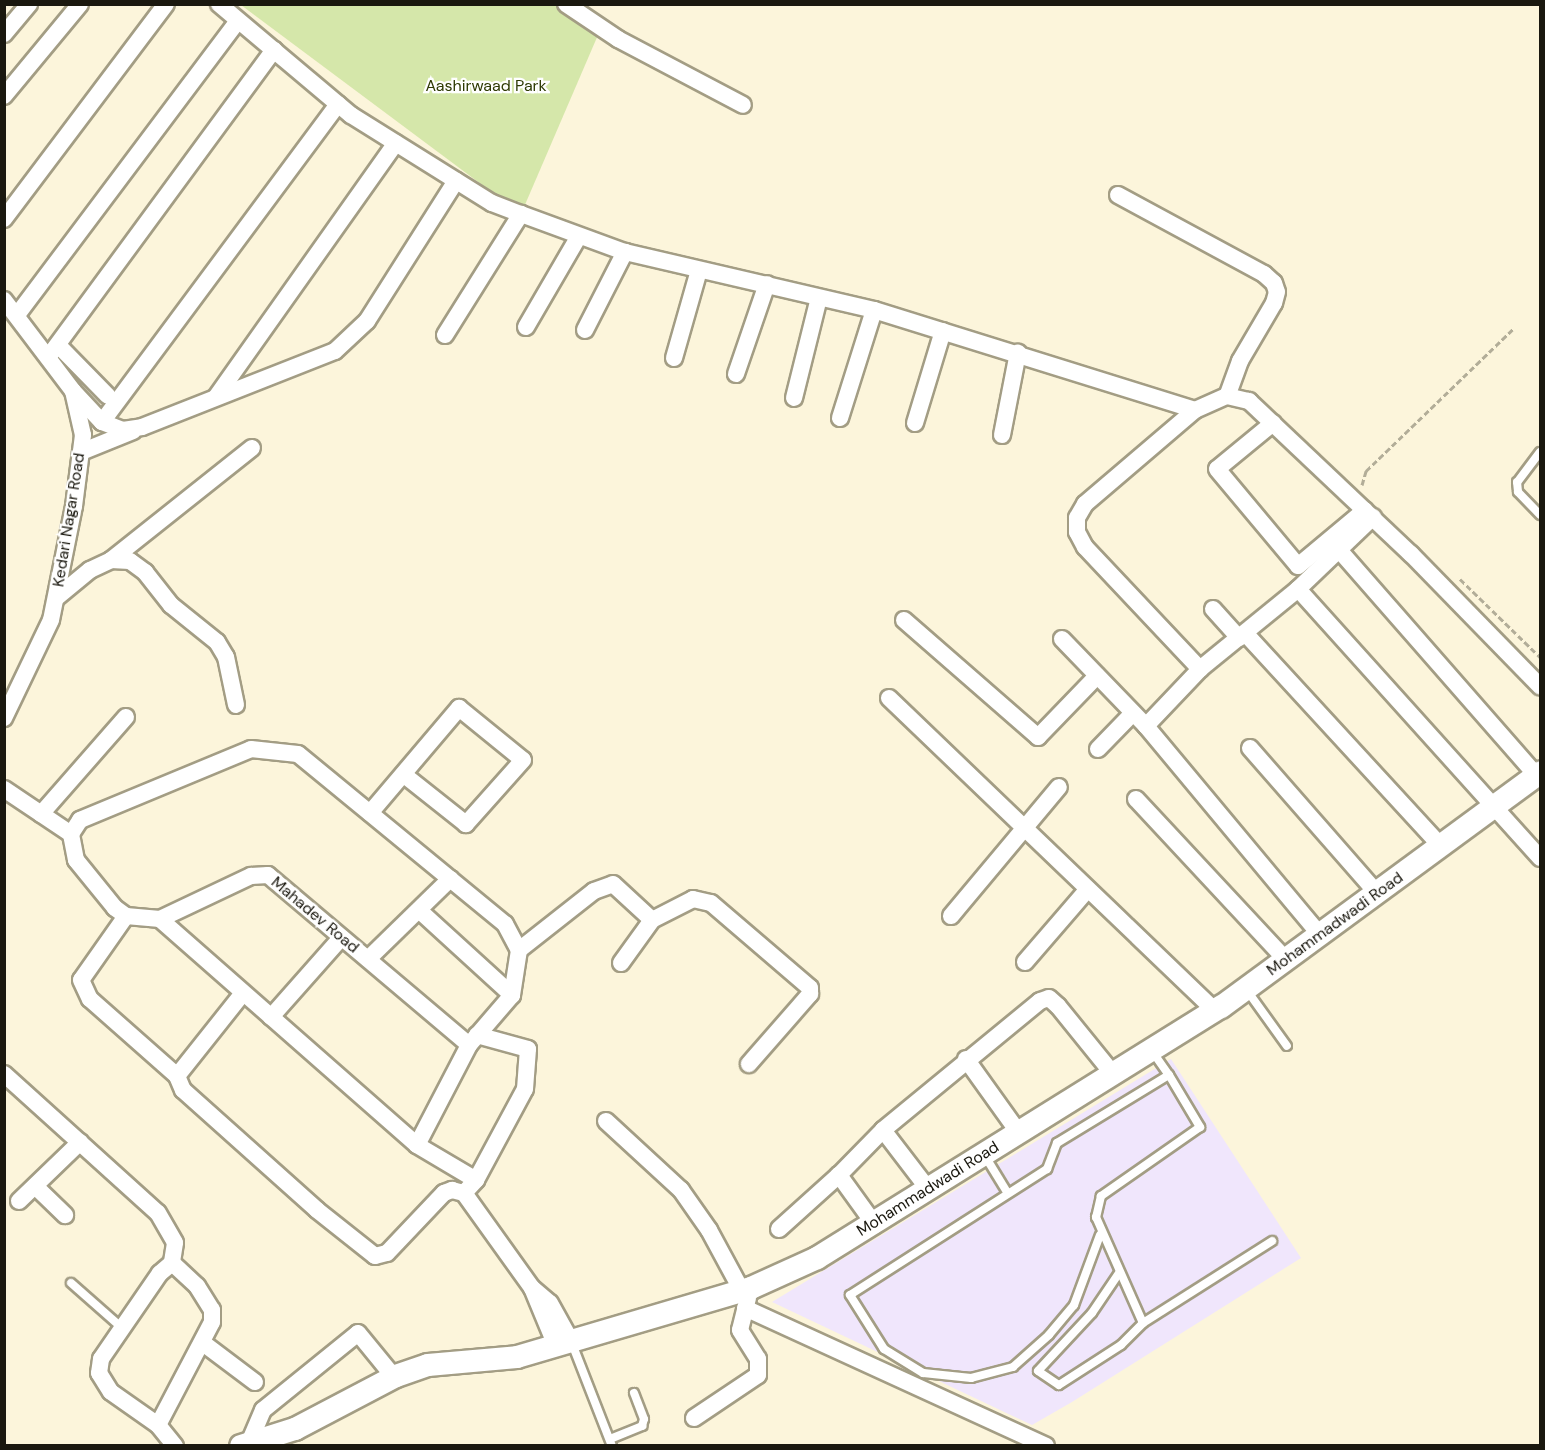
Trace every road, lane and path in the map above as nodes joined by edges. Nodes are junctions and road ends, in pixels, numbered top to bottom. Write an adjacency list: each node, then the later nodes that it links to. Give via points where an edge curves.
1 (29, 4): 7 (street)
2 (80, 4): 9 (street)
3 (166, 4): 16 (street)
4 (219, 4): 6 (street)
5 (567, 4): 11 (street, via 618,39)
6 (238, 21): 8 (street); 24 (street)
7 (4, 34)
8 (274, 51): 10 (street); 30 (street)
9 (4, 96)
10 (338, 104): 12 (street); 41 (street)
11 (743, 105)
12 (396, 143): 13 (street); 37 (street)
13 (456, 181): 15 (street, via 492,203); 37 (street, via 367,321 335,351)
14 (1118, 195): 36 (street, via 1274,283 1274,303 1240,361)
15 (521, 214): 17 (street); 29 (street)
16 (4, 219)
17 (579, 236): 18 (street); 25 (street)
18 (625, 252): 19 (street); 27 (street)
19 (699, 270): 20 (street); 32 (street)
20 (767, 284): 21 (street); 33 (street)
21 (819, 298): 23 (street); 38 (street)
22 (4, 300): 24 (street, Kedari Nagar Road)
23 (874, 310): 28 (street); 40 (street)
24 (17, 315): 30 (street, Kedari Nagar Road)
25 (526, 327)
26 (1514, 328): 49 (path, via 1366,471 1361,484)
27 (585, 330)
28 (942, 331): 31 (street); 42 (street)
29 (445, 335)
30 (53, 350): 34 (street, Kedari Nagar Road); 35 (street)
31 (1018, 353): 39 (street); 45 (street)
32 (674, 358)
33 (736, 374)
34 (73, 392): 41 (street); 47 (street, Kedari Nagar Road, via 83,435)
35 (108, 396)
36 (1227, 396): 39 (street); 43 (street, via 1250,401)
37 (216, 397): 44 (street)
38 (794, 398)
39 (1195, 410): 62 (street, via 1085,504 1077,518 1077,532 1085,547)
40 (840, 418)
41 (102, 422): 44 (street, via 123,430)
42 (915, 423)
43 (1274, 423): 50 (street); 50 (street, via 1218,469 1298,566)
44 (142, 427): 47 (street)
45 (1002, 435)
46 (252, 448): 53 (street)
47 (81, 452): 56 (street, Kedari Nagar Road)
48 (1540, 452): 51 (lane, via 1517,482 1518,492)
49 (1370, 493)
50 (1369, 514): 52 (street); 64 (street)
51 (1540, 515)
52 (1340, 551): 55 (street); 74 (street)
53 (111, 560): 56 (street, via 90,570); 66 (street, via 130,561 145,572 171,605 218,642 226,657)
54 (1455, 575): 61 (path)
55 (1298, 589): 59 (street); 78 (street)
56 (56, 598): 69 (street, Kedari Nagar Road, via 51,620)
57 (1213, 609): 59 (street)
58 (904, 620): 63 (street, via 1038,737)
59 (1242, 635): 62 (street); 83 (street)
60 (1062, 639): 63 (street)
61 (1540, 657)
62 (1200, 669): 70 (street)
63 (1097, 675): 67 (street)
64 (1540, 686)
65 (889, 698): 81 (street)
66 (236, 705)
67 (1133, 713): 70 (street); 71 (street)
68 (126, 717): 80 (street)
69 (4, 718)
70 (1146, 726): 93 (street)
71 (1098, 748)
72 (1250, 748): 87 (street)
73 (403, 774): 73 (street, via 459,708 523,760 466,824); 79 (street)
74 (1539, 775): 78 (main road, Mohammadwadi Road)
75 (1059, 787): 81 (street)
76 (4, 789): 80 (street)
77 (1136, 799): 97 (street)
78 (1495, 809): 83 (main road, Mohammadwadi Road); 84 (street)
79 (370, 813): 82 (street, via 298,754 252,749 80,820); 85 (street)
80 (41, 814): 82 (street)
81 (1024, 828): 86 (street); 90 (street)
82 (70, 834): 89 (street, via 76,860)
83 (1441, 846): 87 (main road, Mohammadwadi Road)
84 (1540, 858)
85 (450, 879): 88 (street); 95 (street, via 505,924)
86 (1088, 889): 98 (street); 103 (street)
87 (1377, 893): 93 (main road, Mohammadwadi Road)
88 (419, 910): 96 (street); 102 (street)
89 (126, 916): 92 (street); 113 (street, via 81,980 90,999)
90 (951, 916)
91 (649, 917): 95 (street, via 613,884 594,891); 99 (street); 109 (street, via 693,899 711,903 810,988 810,994)
92 (160, 919): 94 (street, Mahadev Road, via 262,874); 101 (street)
93 (1320, 935): 97 (main road, Mohammadwadi Road)
94 (341, 938): 96 (street, Mahadev Road); 104 (street)
95 (519, 950): 102 (street)
96 (368, 958): 105 (street, Mahadev Road)
97 (1286, 960): 100 (main road, Mohammadwadi Road)
98 (1025, 962)
99 (621, 963)
100 (1246, 989): 103 (main road, Mohammadwadi Road); 106 (lane)
101 (243, 993): 104 (street); 113 (street)
102 (512, 995): 105 (street)
103 (1214, 1010): 107 (main road, Mohammadwadi Road)
104 (271, 1017): 118 (street)
105 (473, 1040): 118 (street); 121 (street, Mahadev Road, via 528,1049 525,1089)
106 (1287, 1046)
107 (1151, 1050): 111 (main road, Mohammadwadi Road); 112 (lane)
108 (966, 1059): 111 (street, via 1049,998); 115 (street); 116 (street)
109 (749, 1064)
110 (4, 1074): 117 (street)
111 (1113, 1074): 116 (main road, Mohammadwadi Road)
112 (1169, 1075): 124 (lane, via 1057,1143 1047,1169); 130 (lane, via 1200,1127 1101,1196 1095,1218)
113 (177, 1076): 125 (street, via 183,1090 317,1210 375,1256 387,1253 444,1193)
114 (606, 1121): 135 (street, via 681,1190)
115 (883, 1130): 120 (street); 123 (street)
116 (1019, 1133): 119 (main road, Mohammadwadi Road)
117 (80, 1142): 122 (street); 132 (street, via 168,1225 175,1243)
118 (417, 1145): 121 (street)
119 (985, 1156): 123 (main road, Mohammadwadi Road); 124 (lane)
120 (839, 1174): 128 (street); 129 (street)
121 (476, 1180): 125 (street, Mahadev Road)
122 (35, 1186): 126 (street); 127 (street)
123 (929, 1190): 128 (main road, Mohammadwadi Road)
124 (1006, 1192): 130 (lane, via 849,1295 884,1349 923,1373 971,1378 1013,1367 1074,1305)
125 (464, 1193): 139 (street, via 532,1288)
126 (19, 1201)
127 (65, 1215)
128 (874, 1225): 135 (main road, Mohammadwadi Road)
129 (779, 1229)
130 (1100, 1234): 133 (lane)
131 (1272, 1241): 136 (lane)
132 (172, 1263): 137 (street, via 160,1273); 138 (street, via 197,1286 212,1310 212,1322)
133 (1119, 1273): 136 (lane); 136 (lane, via 1092,1313 1038,1371 1059,1385 1121,1345)
134 (71, 1283): 137 (lane)
135 (746, 1296): 139 (main road, Mohammadwadi Road); 143 (street, via 740,1330 758,1359 758,1375); 148 (street)
136 (1143, 1323)
137 (122, 1328): 144 (street, via 101,1359 99,1373 111,1392)
138 (203, 1343): 141 (street); 144 (street)
139 (563, 1343): 140 (main road, Mohammadwadi Road, via 517,1357 428,1365); 145 (lane)
140 (394, 1377): 146 (main road, Mohammadwadi Road, via 320,1419); 146 (street, via 358,1333 263,1410)
141 (255, 1382)
142 (634, 1393): 145 (lane, via 644,1419 642,1426)
143 (694, 1419)
144 (158, 1425): 147 (street)
145 (611, 1442)
146 (245, 1444)
147 (175, 1446)
148 (1046, 1446)

